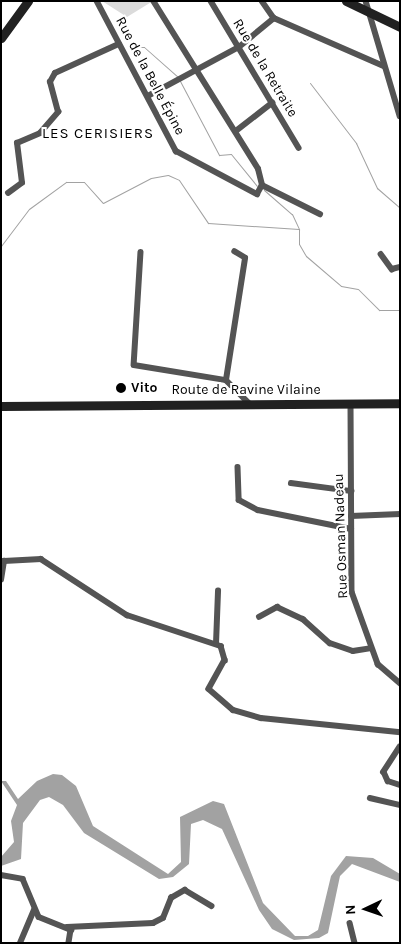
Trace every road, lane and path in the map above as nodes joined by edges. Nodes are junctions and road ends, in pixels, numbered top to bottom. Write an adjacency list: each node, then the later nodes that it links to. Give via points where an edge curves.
1 (28, 1): 11 (main road)
2 (97, 1): 12 (street, Rue de la Belle Épine)
3 (153, 1): 15 (street)
4 (211, 1): 13 (street, Rue de la Retraite)
5 (262, 1): 9 (street)
6 (346, 1): 8 (main road)
7 (366, 1): 8 (street)
8 (369, 13): 10 (main road); 14 (street)
9 (274, 18): 13 (street); 14 (street)
10 (400, 27)
11 (1, 38)
12 (119, 44): 16 (street, Rue de la Belle Épine); 22 (street, via 55,73 50,82 58,112 40,133 17,143 22,183)
13 (239, 47): 15 (street); 17 (street, Rue de la Retraite)
14 (384, 66): 18 (street)
15 (197, 71): 16 (street); 19 (street)
16 (148, 96): 21 (street, Rue de la Belle Épine, via 176,152 253,193)
17 (272, 103): 19 (street); 20 (street, Rue de la Retraite)
18 (400, 116)
19 (236, 132): 21 (street, via 258,169)
20 (299, 148)
21 (262, 185): 23 (street)
22 (8, 193)
23 (320, 214)
24 (141, 252): 28 (street, via 134,365)
25 (235, 252): 28 (street, via 245,258)
26 (381, 254): 27 (street, via 392,269)
27 (400, 268)
28 (226, 380): 29 (street)
29 (249, 403): 31 (main road, Route de Ravine Vilaine); 32 (main road, Route de Ravine Vilaine)
30 (400, 403): 31 (main road, Route de Ravine Vilaine)
31 (351, 404): 35 (street, Rue Osman Nadeau)
32 (1, 406)
33 (238, 467): 38 (street, via 239,500 258,510)
34 (291, 483): 35 (street)
35 (351, 491): 37 (street, Rue Osman Nadeau)
36 (400, 514): 37 (street)
37 (351, 516): 38 (street, Rue Osman Nadeau)
38 (351, 529): 43 (street, Rue Osman Nadeau, via 352,592)
39 (1, 580): 42 (street, via 4,561 41,559 127,614)
40 (218, 591): 42 (street)
41 (259, 617): 43 (street, via 277,607 303,619 330,643 353,651)
42 (216, 644): 45 (street, via 224,660 209,689 223,705 261,718)
43 (371, 648): 44 (street, Rue Osman Nadeau, via 382,671)
44 (400, 683)
45 (400, 732)
46 (400, 747): 47 (street, via 384,772 388,781)
47 (400, 785)
48 (370, 798): 49 (street)
49 (400, 805)
50 (1, 875): 52 (street, via 23,879)
51 (212, 906): 54 (street, via 184,890 171,898 164,918 154,923)
52 (34, 910): 54 (street, via 45,921); 55 (street)
53 (350, 923): 57 (street)
54 (67, 927): 56 (street, via 73,935)
55 (20, 943)
56 (69, 943)
57 (355, 943)

